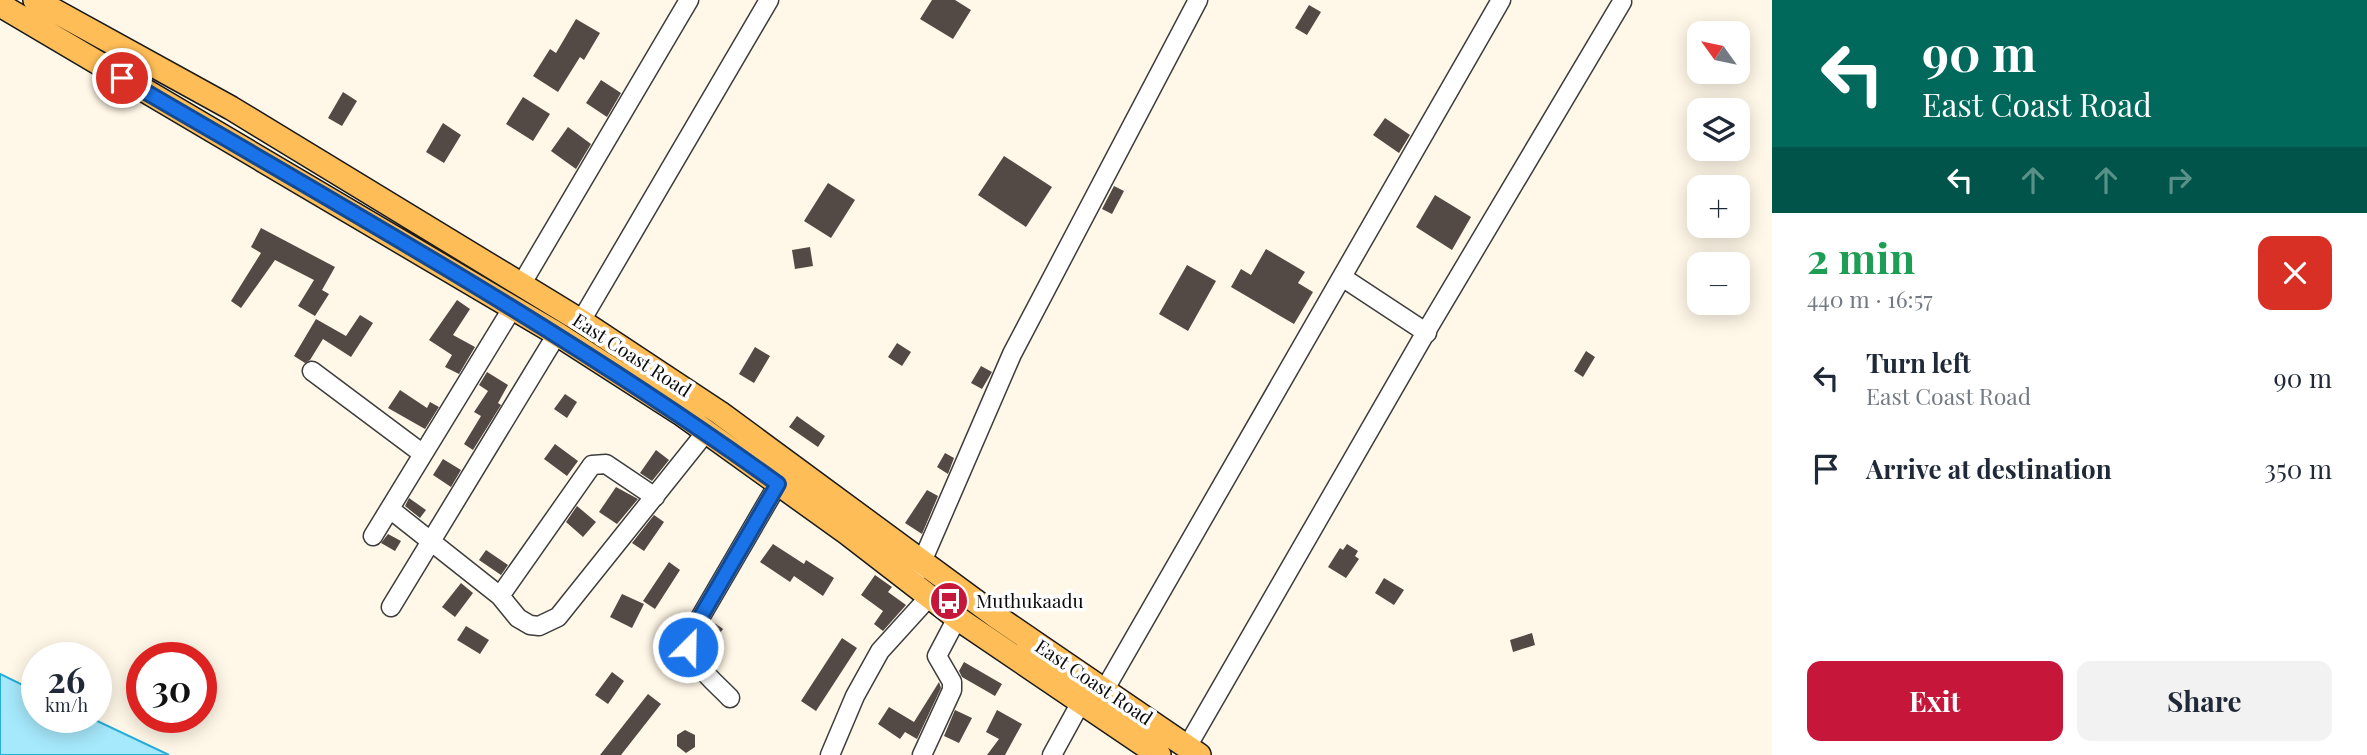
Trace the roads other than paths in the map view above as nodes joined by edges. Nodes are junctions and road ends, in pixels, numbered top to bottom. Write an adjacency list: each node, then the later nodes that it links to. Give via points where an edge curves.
1 (35, 0): 9 (main road, East Coast Road, via 231,107)
2 (689, 0): 9 (street)
3 (769, 0): 11 (street)
4 (1198, 0): 22 (street, via 1012,354)
5 (1501, 0): 8 (street)
6 (1622, 2): 12 (street)
7 (0, 5): 10 (main road, East Coast Road)
8 (1342, 277): 12 (street); 27 (street)
9 (521, 285): 11 (main road, East Coast Road)
10 (513, 307): 13 (main road, East Coast Road); 16 (street)
11 (581, 321): 22 (main road, East Coast Road, via 731,420)
12 (1427, 332): 30 (street)
13 (557, 334): 15 (main road, East Coast Road); 21 (street)
14 (312, 370): 16 (street)
15 (706, 432): 17 (main road, East Coast Road); 18 (street)
16 (423, 454): 19 (street)
17 (778, 484): 23 (main road, East Coast Road); 28 (street, via 690,635 693,659)
18 (655, 497): 24 (street, via 551,623 530,625); 24 (street, via 606,464 592,465)
19 (390, 509): 20 (street); 21 (street)
20 (373, 536)
21 (430, 540): 24 (street); 25 (street)
22 (923, 561): 23 (street); 27 (main road, East Coast Road)
23 (921, 590): 26 (main road, East Coast Road); 31 (street, via 855,696)
24 (500, 596)
25 (391, 607)
26 (957, 618): 29 (main road, East Coast Road); 32 (street, via 937,656 952,682 951,690)
27 (1105, 689): 30 (main road, East Coast Road)
28 (730, 698)
29 (1081, 702): 33 (street); 34 (main road, East Coast Road)
30 (1193, 751)
31 (831, 755)
32 (922, 755)
33 (1052, 755)
34 (1158, 755)

